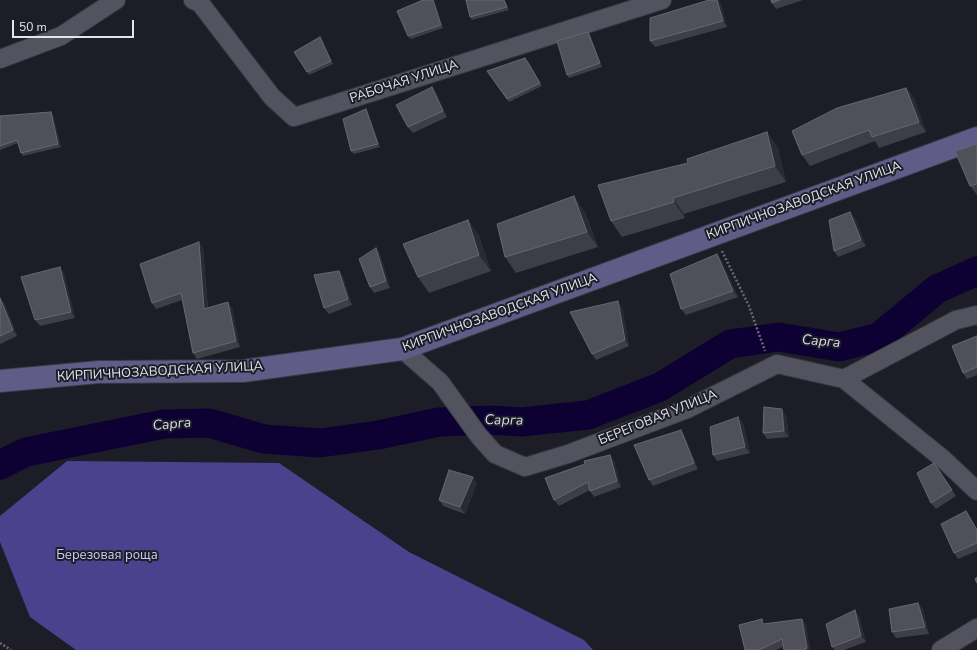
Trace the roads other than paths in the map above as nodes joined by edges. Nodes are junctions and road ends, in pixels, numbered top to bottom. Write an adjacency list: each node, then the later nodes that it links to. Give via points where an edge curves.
1 (116, 0): 4 (street, via 61,36)
2 (194, 0): 3 (street, РАБОЧАЯ УЛИЦА, via 200,3 272,97 294,117)
3 (662, 0)
4 (0, 59)
5 (977, 138): 7 (street, КИРПИЧНОЗАВОДСКАЯ УЛИЦА)
6 (977, 315): 8 (street, via 956,320)
7 (402, 349): 8 (street, БЕРЕГОВАЯ УЛИЦА, via 440,382 495,454 525,467 568,454 687,409 778,364); 9 (street, КИРПИЧНОЗАВОДСКАЯ УЛИЦА, via 243,370 99,372)
8 (844, 379): 10 (street, БЕРЕГОВАЯ УЛИЦА, via 943,459)
9 (0, 381)
10 (977, 491)
11 (977, 628): 12 (street)
12 (941, 650)

